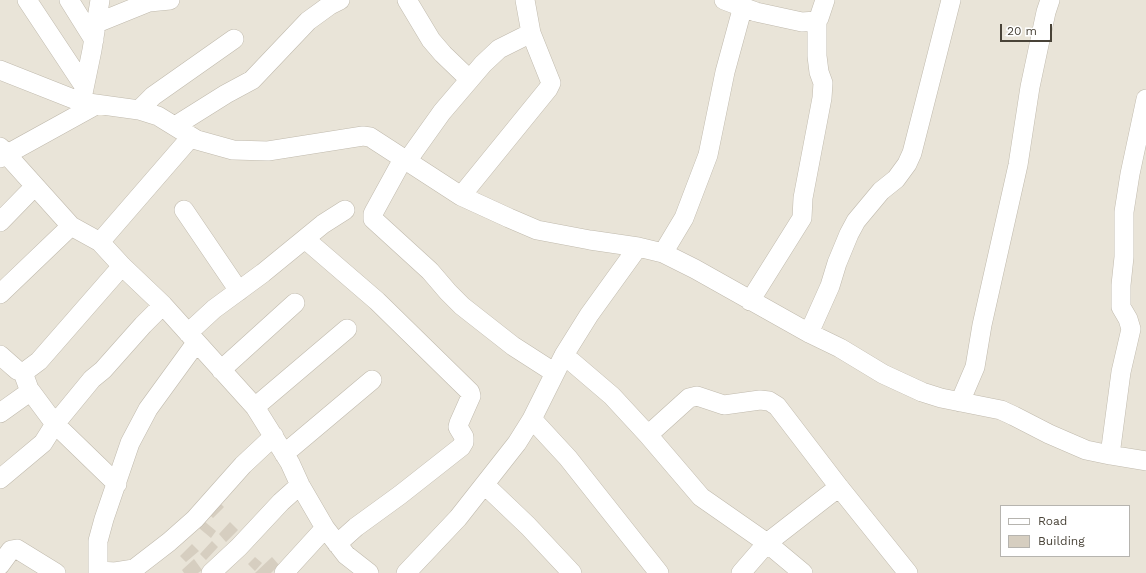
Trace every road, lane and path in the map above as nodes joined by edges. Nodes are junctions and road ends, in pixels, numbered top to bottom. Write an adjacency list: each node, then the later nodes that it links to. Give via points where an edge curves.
1 (27, 0): 19 (street)
2 (69, 0): 14 (street)
3 (100, 0): 14 (street)
4 (170, 0): 14 (street, via 149,2)
5 (340, 0): 22 (street, via 308,21 252,80)
6 (407, 0): 18 (street, via 431,40)
7 (525, 0): 15 (street)
8 (724, 0): 12 (street)
9 (825, 0): 13 (street)
10 (951, 0): 43 (street, via 912,153 896,179 881,191 856,221)
11 (1050, 0): 51 (street, via 1030,87 1018,165 975,367)
12 (746, 5): 13 (street, via 756,12 787,20); 35 (street, via 725,72 708,155 684,218)
13 (817, 21): 39 (street, via 817,56 823,83 822,98 803,198 802,218)
14 (95, 32): 19 (street)
15 (531, 33): 18 (street, via 499,49); 27 (street, via 551,83)
16 (234, 39): 21 (street, via 153,96)
17 (0, 70): 19 (street)
18 (469, 79): 25 (street)
19 (87, 98): 21 (street); 24 (street)
20 (1146, 99): 59 (street, via 1124,212 1121,307 1131,329 1121,372)
21 (139, 110): 22 (street, via 158,116)
22 (175, 126): 23 (street)
23 (191, 137): 25 (street, via 233,150 268,151 363,136 370,137); 33 (street)
24 (3, 154): 26 (street)
25 (405, 160): 27 (street); 48 (street, via 374,210 373,219 430,271 462,306 513,346)
26 (35, 186): 30 (street); 31 (street)
27 (461, 196): 34 (street, via 537,230)
28 (184, 210): 37 (street)
29 (345, 210): 32 (street)
30 (0, 222)
31 (71, 226): 33 (street); 38 (street)
32 (305, 239): 37 (street); 68 (street, via 377,301 470,392 471,396 458,426 464,437 461,447)
33 (100, 242): 36 (street)
34 (638, 247): 35 (street); 46 (street)
35 (663, 253): 39 (street)
36 (122, 266): 41 (street); 50 (street, via 39,361)
37 (239, 291): 44 (street, via 214,308)
38 (0, 294)
39 (750, 301): 43 (street)
40 (295, 303): 47 (street)
41 (163, 305): 44 (street); 55 (street, via 104,370 92,379)
42 (347, 329): 52 (street)
43 (809, 333): 51 (street, via 883,374 922,392)
44 (192, 338): 47 (street); 62 (street, via 130,443)
45 (0, 355): 50 (street)
46 (564, 355): 48 (street); 56 (street, via 612,396)
47 (221, 370): 52 (street)
48 (555, 373): 54 (street)
49 (372, 380): 58 (street)
50 (27, 381): 53 (street, via 28,393); 55 (street)
51 (960, 402): 59 (street, via 1001,410 1086,450)
52 (255, 407): 57 (street)
53 (0, 413)
54 (532, 419): 64 (street); 77 (street, via 568,458)
55 (55, 424): 61 (street, via 42,443); 62 (street)
56 (648, 435): 65 (street, via 689,398 697,396 724,405 769,401 776,406); 67 (street, via 701,497)
57 (274, 436): 58 (street); 70 (street, via 243,465 195,519 169,542 134,569)
58 (284, 454): 63 (street)
59 (1110, 455): 60 (street)
60 (1146, 461)
61 (0, 479)
62 (118, 484): 70 (street, via 98,541)
63 (300, 485): 66 (street); 73 (street)
64 (485, 486): 75 (street); 76 (street, via 528,526)
65 (839, 487): 67 (street); 80 (street)
66 (325, 528): 68 (street); 74 (street)
67 (767, 543): 78 (street); 79 (street)
68 (337, 544): 71 (street)
69 (0, 565): 72 (street, via 12,550 17,548)
70 (98, 572)
71 (365, 572)
72 (56, 573)
73 (211, 573)
74 (284, 573)
75 (406, 573)
76 (572, 573)
77 (659, 573)
78 (741, 573)
79 (803, 573)
80 (908, 573)

